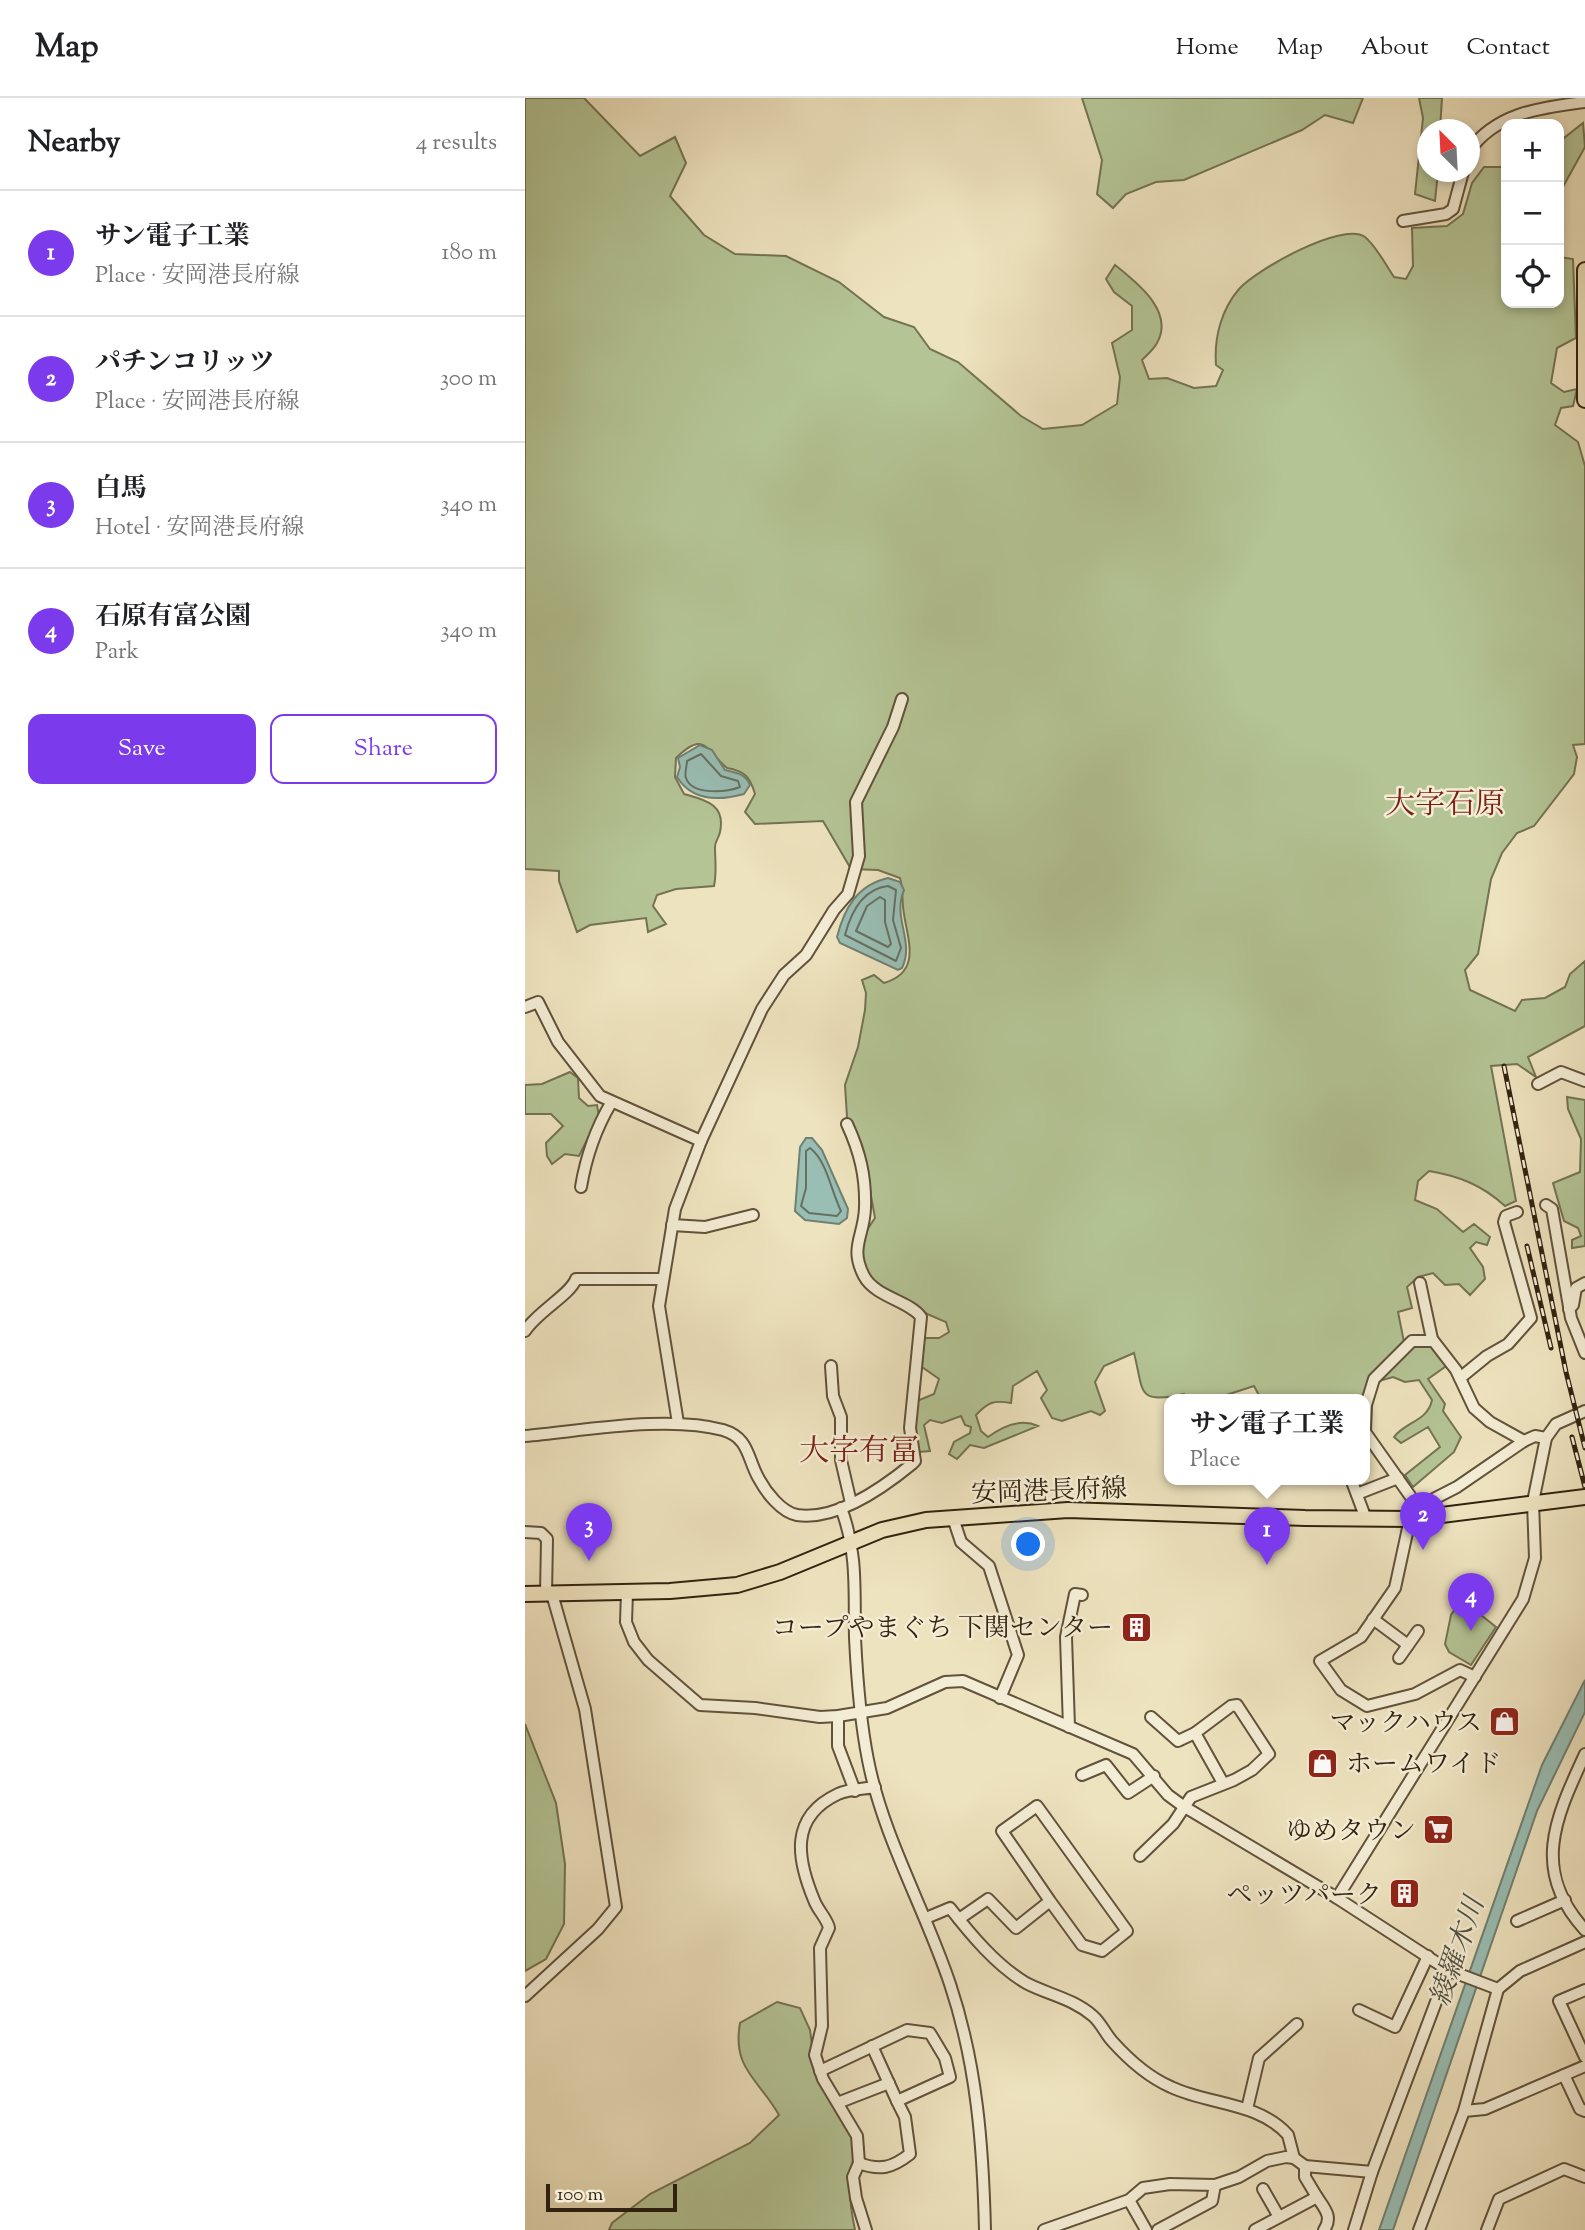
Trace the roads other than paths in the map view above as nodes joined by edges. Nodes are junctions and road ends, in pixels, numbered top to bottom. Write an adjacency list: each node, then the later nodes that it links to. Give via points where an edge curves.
1 (1585, 102): 2 (street, via 1508,117)
2 (1480, 138)
3 (1460, 182): 4 (street, via 1453,209)
4 (1403, 221)
5 (1585, 270): 6 (main road)
6 (1585, 400)
7 (902, 699): 13 (street, via 856,802 859,856 848,894 762,1009)
8 (525, 1007): 11 (street, via 538,1002 558,1042)
9 (1585, 1081): 10 (street, via 1561,1072)
10 (1538, 1084)
11 (611, 1104): 13 (street); 14 (street, via 592,1137)
12 (847, 1124): 40 (street, via 863,1166 865,1208 857,1260 869,1284 918,1313 921,1336 912,1398 915,1461 882,1489)
13 (701, 1141): 18 (street)
14 (581, 1187)
15 (1546, 1205): 22 (street, via 1552,1209 1560,1241)
16 (1517, 1212): 27 (street, via 1506,1216 1504,1222 1531,1318 1508,1344)
17 (753, 1215): 18 (street, via 705,1227)
18 (672, 1225): 19 (street)
19 (663, 1279): 23 (street, via 576,1279); 30 (street, via 659,1306)
20 (1420, 1283): 24 (street)
21 (1585, 1283): 22 (street, via 1576,1287)
22 (1569, 1309): 25 (street)
23 (525, 1331)
24 (1433, 1341): 27 (street); 28 (street, via 1412,1341 1377,1374)
25 (1585, 1353)
26 (831, 1366): 40 (street, via 833,1396 841,1417)
27 (1460, 1378): 34 (street, via 1481,1416)
28 (1370, 1394)
29 (1585, 1411): 33 (street, via 1556,1424)
30 (678, 1423): 31 (street); 40 (street, via 735,1434 749,1450 758,1477 785,1510 804,1515)
31 (525, 1436)
32 (1370, 1438): 35 (street)
33 (1546, 1438): 34 (street); 39 (street)
34 (1524, 1441): 41 (street)
35 (1398, 1478): 37 (street); 41 (street)
36 (1353, 1485): 37 (street)
37 (1357, 1494): 43 (street)
38 (1585, 1497): 39 (main road, 安岡港長府線)
39 (1533, 1502): 41 (main road, 安岡港長府線); 54 (street, via 1531,1578)
40 (846, 1505): 45 (street)
41 (1414, 1513): 43 (main road, 安岡港長府線); 50 (street, via 1395,1588)
42 (953, 1518): 43 (main road, 安岡港長府線, via 1068,1510); 45 (main road, 安岡港長府線, via 926,1520); 55 (street, via 957,1537 989,1566 1018,1655)
43 (1366, 1519)
44 (525, 1532): 48 (street, via 541,1533 547,1539)
45 (853, 1540): 46 (main road, 安岡港長府線, via 737,1585); 56 (street)
46 (627, 1592): 48 (main road, 安岡港長府線); 57 (street, via 627,1622 634,1643 700,1705)
47 (525, 1594): 48 (main road, 安岡港長府線)
48 (549, 1594): 83 (street, via 585,1709 616,1907)
49 (1082, 1595): 59 (street, via 1075,1594 1066,1637)
50 (1373, 1619): 52 (street); 54 (street, via 1361,1637 1321,1661 1341,1690 1367,1706 1415,1694 1460,1670)
51 (1418, 1631): 52 (street)
52 (1408, 1645): 53 (street)
53 (1399, 1658)
54 (1475, 1678): 69 (street)
55 (1000, 1698): 56 (street, via 955,1679 887,1708); 59 (street)
56 (860, 1714): 57 (street); 65 (street)
57 (838, 1716): 66 (street, via 838,1746)
58 (1151, 1717): 60 (street, via 1178,1741)
59 (1069, 1727): 63 (street, via 1133,1754)
60 (1195, 1733): 64 (street); 64 (street, via 1237,1705 1269,1754 1252,1770)
61 (1585, 1754): 70 (street, via 1554,1825 1555,1876)
62 (1081, 1775): 63 (street, via 1106,1765 1128,1793)
63 (1154, 1776): 67 (street)
64 (1223, 1783): 67 (street, via 1191,1797)
65 (875, 1787): 66 (street); 74 (street)
66 (855, 1791): 89 (street, via 838,1794 818,1809 799,1837 813,1897 829,1928 820,1948 822,2026 815,2055)
67 (1183, 1806): 68 (street, via 1173,1824 1151,1840); 69 (street)
68 (1140, 1856)
69 (1337, 1898): 79 (street)
70 (1565, 1900): 73 (street); 76 (street)
71 (1050, 1901): 71 (street, via 1081,1945 1102,1951 1127,1931 1037,1806 1002,1831); 75 (street, via 1016,1928 988,1899)
72 (1585, 1910): 73 (street)
73 (1572, 1913): 77 (street)
74 (926, 1918): 75 (street, via 950,1908); 109 (street, via 957,2006 975,2084)
75 (959, 1919): 94 (street, via 1022,1981 1068,1998 1094,2017 1146,2073 1192,2095)
76 (1517, 1921)
77 (1585, 1930)
78 (1585, 1942): 81 (street, via 1520,1971)
79 (1428, 1956): 80 (street); 84 (street, via 1395,2027)
80 (1450, 1971): 81 (street); 100 (street)
81 (1498, 1989): 95 (street)
82 (1585, 1990): 87 (street, via 1559,2001)
83 (525, 1996)
84 (1359, 2010)
85 (1297, 2024): 94 (street, via 1259,2058)
86 (872, 2046): 89 (street); 91 (street); 92 (street, via 907,2030 925,2030 945,2058 950,2077)
87 (1585, 2057)
88 (1585, 2066): 90 (street)
89 (820, 2071): 93 (street)
90 (1564, 2075): 95 (street, via 1485,2109); 96 (street)
91 (889, 2083): 92 (street); 93 (street)
92 (897, 2101): 98 (street, via 905,2117 910,2154 886,2168)
93 (840, 2102): 98 (street, via 857,2136)
94 (1247, 2109): 97 (street, via 1282,2128)
95 (1464, 2111): 115 (street)
96 (1585, 2111)
97 (1294, 2158): 99 (street); 102 (street, via 1267,2161)
98 (859, 2162): 108 (street, via 853,2177)
99 (1305, 2166): 100 (street); 104 (street, via 1305,2177)
100 (1372, 2172): 114 (street)
101 (1585, 2176): 116 (street, via 1564,2169 1499,2199)
102 (1215, 2185): 105 (street, via 1155,2185); 111 (street, via 1212,2201)
103 (1263, 2189): 106 (street)
104 (1317, 2197): 106 (street); 113 (street, via 1329,2214)
105 (1129, 2200): 107 (street); 110 (street)
106 (1279, 2217): 112 (street)
107 (1049, 2229)
108 (866, 2230)
109 (985, 2230)
110 (1146, 2230)
111 (1159, 2230)
112 (1255, 2230)
113 (1324, 2230)
114 (1355, 2230)
115 (1419, 2230)
116 (1487, 2230)

